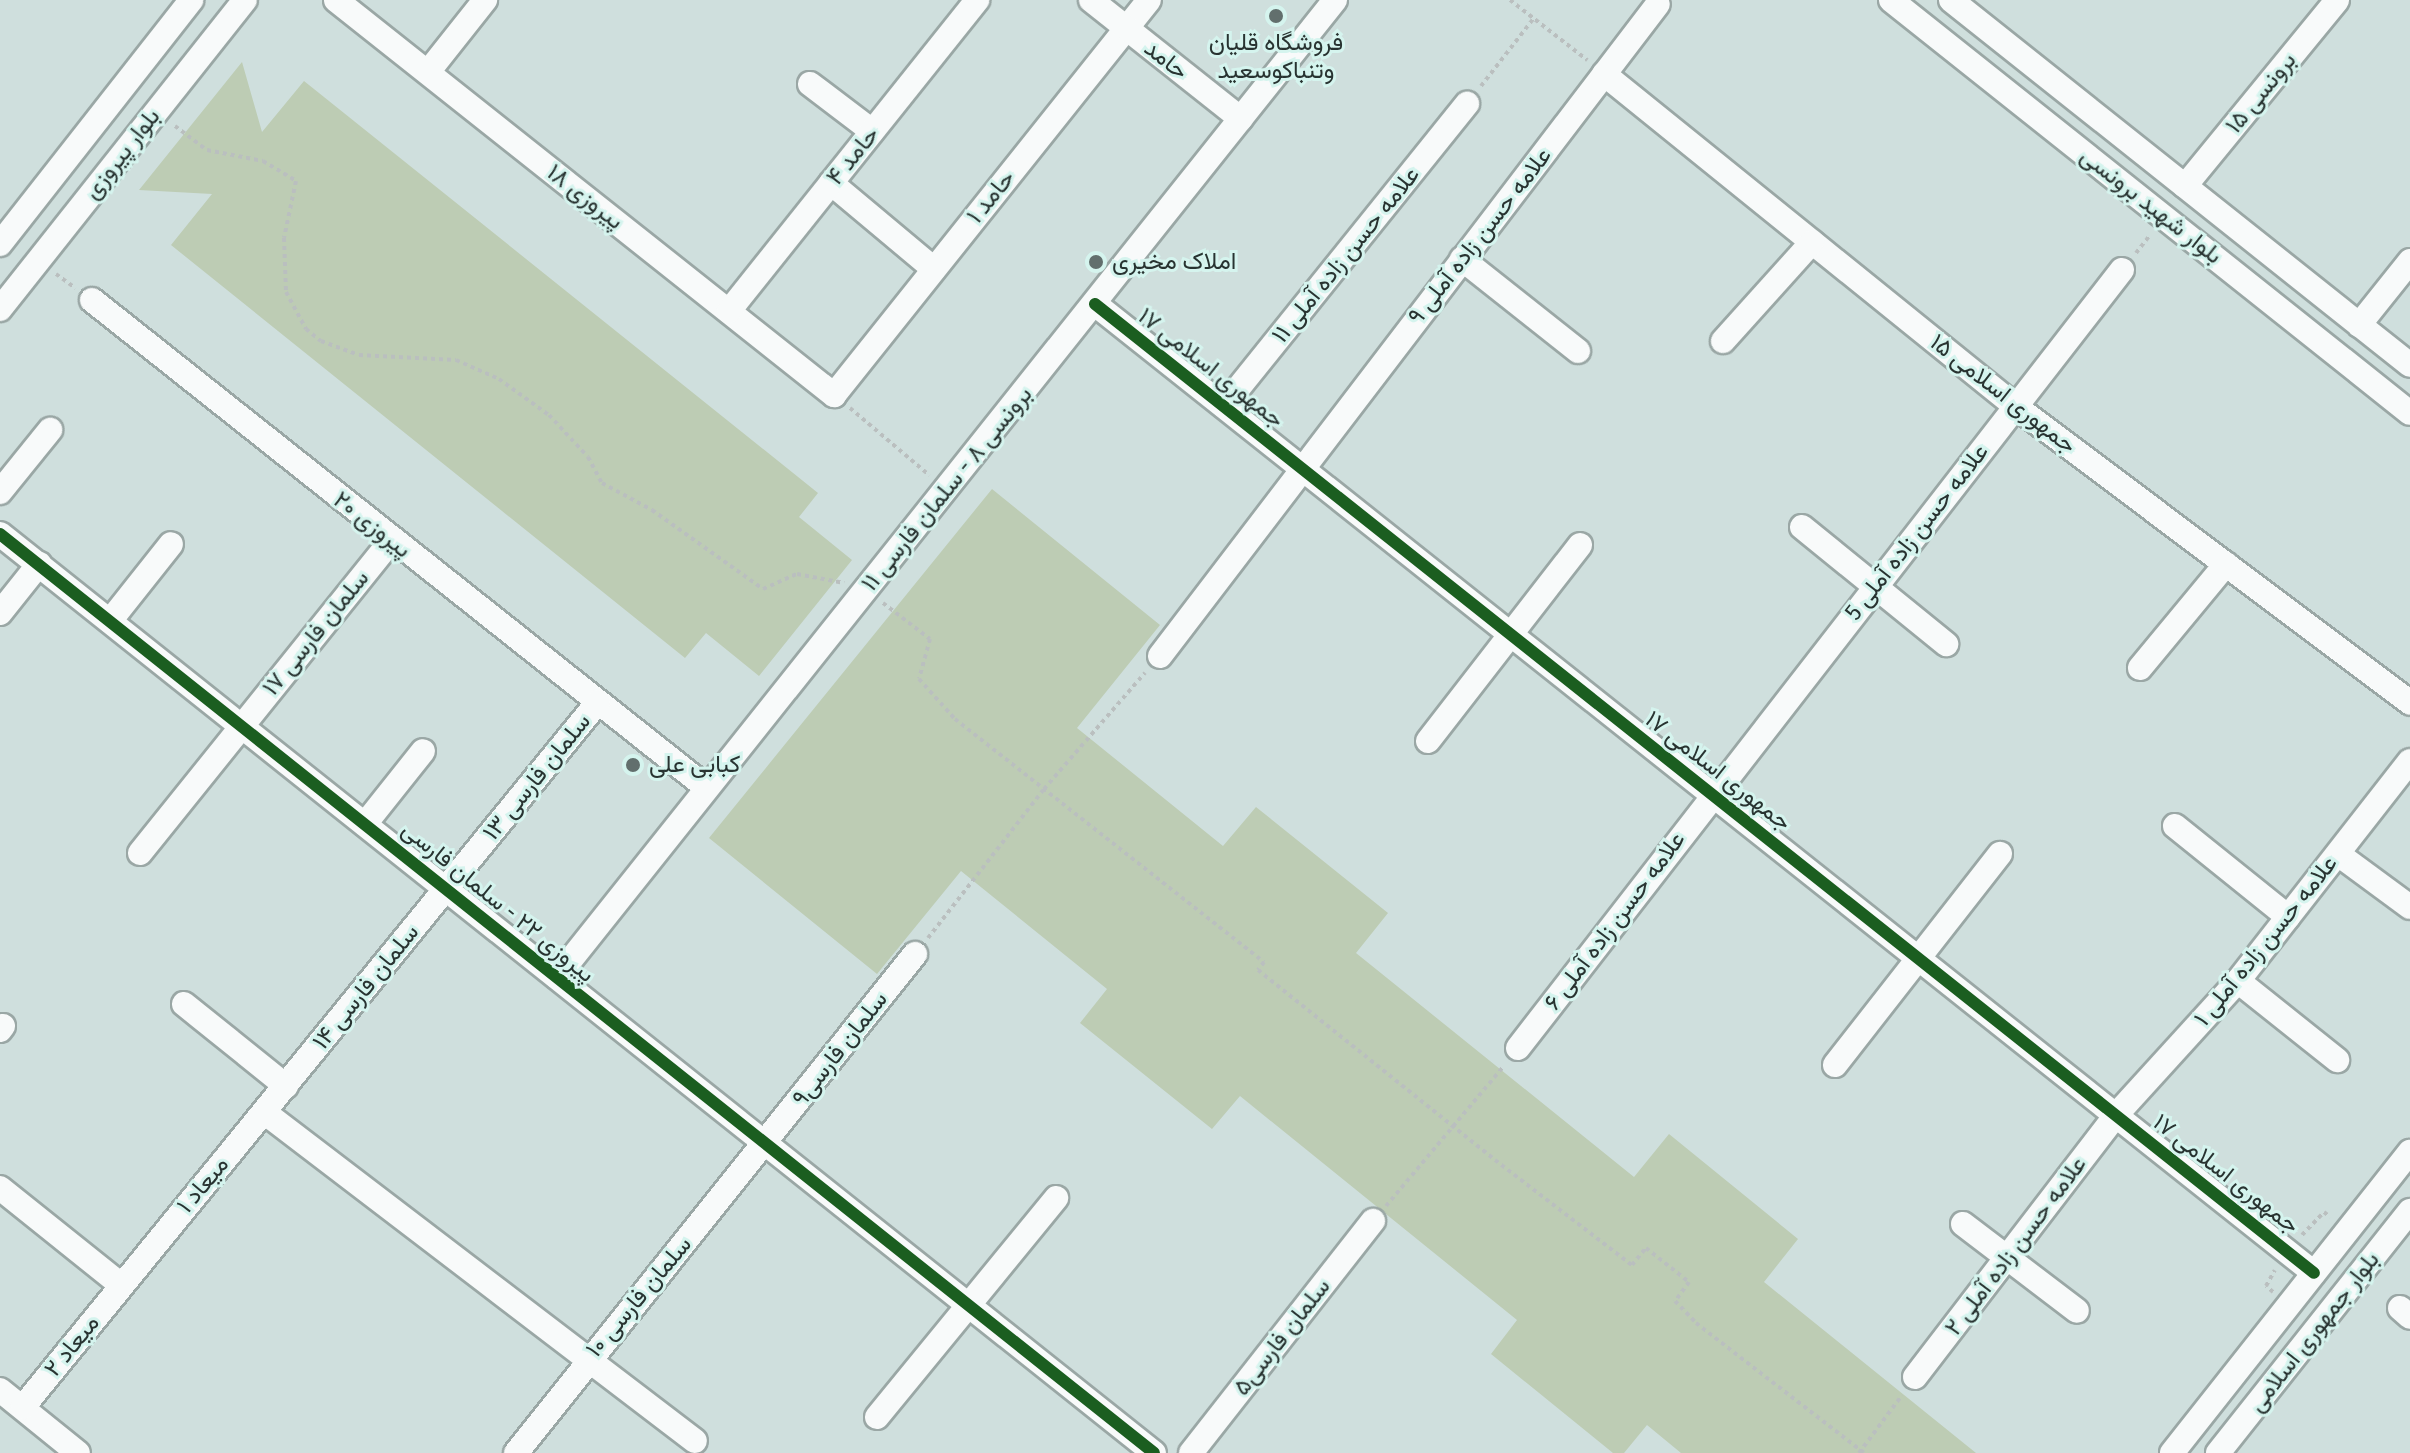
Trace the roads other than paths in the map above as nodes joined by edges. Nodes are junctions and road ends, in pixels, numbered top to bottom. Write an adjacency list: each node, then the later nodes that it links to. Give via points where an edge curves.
1 (191, 0): 23 (street, بلوار پیروزی)
2 (245, 0): 30 (street, بلوار پیروزی)
3 (336, 0): 14 (street, پیروزی ۱۸)
4 (485, 0): 14 (street)
5 (977, 0): 19 (street, حامد ۴)
6 (1091, 0): 13 (street, حامد)
7 (1149, 0): 13 (street, حامد ۱)
8 (1335, 0): 18 (street, برونسی ۸ - سلمان فارسی ۱۱)
9 (1891, 0): 39 (street, بلوار شهید برونسی)
10 (1951, 0): 21 (street, بلوار شهید برونسی)
11 (2337, 0): 21 (street, برونسی ۱۵)
12 (1658, 4): 15 (street, علامه حسن زاده آملی ۹)
13 (1126, 28): 18 (street, حامد); 26 (street, حامد ۱)
14 (428, 72): 31 (street, پیروزی ۱۸)
15 (1604, 74): 22 (street, جمهوری اسلامی ۱۵); 24 (street, علامه حسن زاده آملی ۹)
16 (810, 84): 19 (street)
17 (1467, 104): 37 (street, علامه حسن زاده آملی ۱۱)
18 (1241, 119): 29 (street, برونسی ۸ - سلمان فارسی ۱۱)
19 (872, 131): 20 (street, حامد ۴)
20 (831, 183): 26 (street); 31 (street, حامد ۴)
21 (2185, 186): 32 (street, بلوار شهید برونسی)
22 (1812, 242): 33 (street); 38 (street, جمهوری اسلامی ۱۵)
23 (0, 244)
24 (1462, 259): 34 (street); 41 (street, علامه حسن زاده آملی ۹)
25 (2410, 261): 32 (street)
26 (934, 269): 36 (street, حامد ۱)
27 (2122, 270): 38 (street, علامه حسن زاده آملی 5)
28 (92, 300): 45 (street, پیروزی ۲۰)
29 (1095, 304): 37 (street, جمهوری اسلامی ۱۷); 63 (street, برونسی ۸ - سلمان فارسی ۱۱)
30 (0, 309)
31 (729, 311): 36 (street, پیروزی ۱۸)
32 (2359, 325): 35 (street, بلوار شهید برونسی)
33 (1723, 341)
34 (1578, 351)
35 (2410, 365)
36 (834, 395)
37 (1224, 406): 41 (street, جمهوری اسلامی ۱۷)
38 (2015, 406): 49 (street, جمهوری اسلامی ۱۵); 50 (street, علامه حسن زاده آملی 5)
39 (2410, 413)
40 (50, 430): 42 (street)
41 (1302, 468): 53 (street, جمهوری اسلامی ۱۷); 55 (street, علامه حسن زاده آملی ۹)
42 (0, 492)
43 (1802, 527): 50 (street)
44 (0, 534): 48 (street, پیروزی ۲۲ - سلمان فارسی)
45 (392, 540): 57 (street, پیروزی ۲۰); 59 (street, سلمان فارسی ۱۷)
46 (171, 544): 52 (street)
47 (1580, 545): 53 (street)
48 (39, 564): 51 (street); 52 (street, پیروزی ۲۲ - سلمان فارسی)
49 (2226, 564): 56 (street); 58 (street, جمهوری اسلامی ۱۵)
50 (1875, 585): 54 (street); 64 (street, علامه حسن زاده آملی 5)
51 (0, 613)
52 (110, 621): 59 (street, پیروزی ۲۲ - سلمان فارسی)
53 (1510, 633): 60 (street); 64 (street, جمهوری اسلامی ۱۷)
54 (1946, 644)
55 (1160, 656)
56 (2140, 668)
57 (598, 702): 63 (street, پیروزی ۲۰); 70 (street, سلمان فارسی ۱۳)
58 (2410, 703)
59 (241, 725): 65 (street, پیروزی ۲۲ - سلمان فارسی); 67 (street, سلمان فارسی ۱۷)
60 (1428, 741)
61 (423, 751): 65 (street)
62 (2410, 761): 69 (street, علامه حسن زاده آملی ۱)
63 (707, 788): 75 (street, برونسی ۸ - سلمان فارسی ۱۱)
64 (1712, 794): 74 (street, جمهوری اسلامی ۱۷); 78 (street, علامه حسن زاده آملی ۶)
65 (365, 824): 70 (street, پیروزی ۲۲ - سلمان فارسی)
66 (2175, 826): 72 (street)
67 (140, 853)
68 (2000, 854): 74 (street)
69 (2338, 854): 71 (street); 72 (street, علامه حسن زاده آملی ۱)
70 (446, 889): 75 (street, پیروزی ۲۲ - سلمان فارسی); 81 (street, سلمان فارسی ۱۴)
71 (2410, 907)
72 (2288, 917): 76 (street, علامه حسن زاده آملی ۱)
73 (915, 954): 84 (street, سلمان فارسی۹)
74 (1919, 958): 80 (street); 83 (street, جمهوری اسلامی ۱۷)
75 (557, 977): 84 (street, پیروزی ۲۲ - سلمان فارسی)
76 (2238, 981): 79 (street); 83 (street, علامه حسن زاده آملی ۱)
77 (184, 1004): 81 (street)
78 (1518, 1048)
79 (2337, 1060)
80 (1835, 1065)
81 (286, 1086): 82 (street, میعاد ۱)
82 (264, 1112): 93 (street, میعاد ۱); 96 (street)
83 (2116, 1115): 91 (street, علامه حسن زاده آملی ۲); 92 (street, جمهوری اسلامی ۱۷)
84 (765, 1143): 94 (street, پیروزی ۲۲ - سلمان فارسی); 96 (street, سلمان فارسی ۱۰)
85 (2410, 1152): 92 (street, بلوار جمهوری اسلامی)
86 (0, 1188): 93 (street)
87 (1056, 1198): 94 (street)
88 (2410, 1211): 107 (street, بلوار جمهوری اسلامی)
89 (1373, 1221): 105 (street, سلمان فارسی۵)
90 (1963, 1224): 91 (street)
91 (2009, 1260): 95 (street); 97 (street, علامه حسن زاده آملی ۲)
92 (2314, 1273): 106 (street, بلوار جمهوری اسلامی)
93 (121, 1285): 99 (street, میعاد ۲)
94 (969, 1305): 100 (street); 104 (street, پیروزی ۲۲ - سلمان فارسی)
95 (2077, 1311)
96 (587, 1359): 101 (street); 103 (street, سلمان فارسی ۱۰)
97 (1915, 1377)
98 (0, 1390): 99 (street)
99 (23, 1407): 102 (street)
100 (877, 1417)
101 (695, 1441)
102 (78, 1453)
103 (516, 1453)
104 (1154, 1453)
105 (1191, 1453)
106 (2172, 1453)
107 (2218, 1453)

